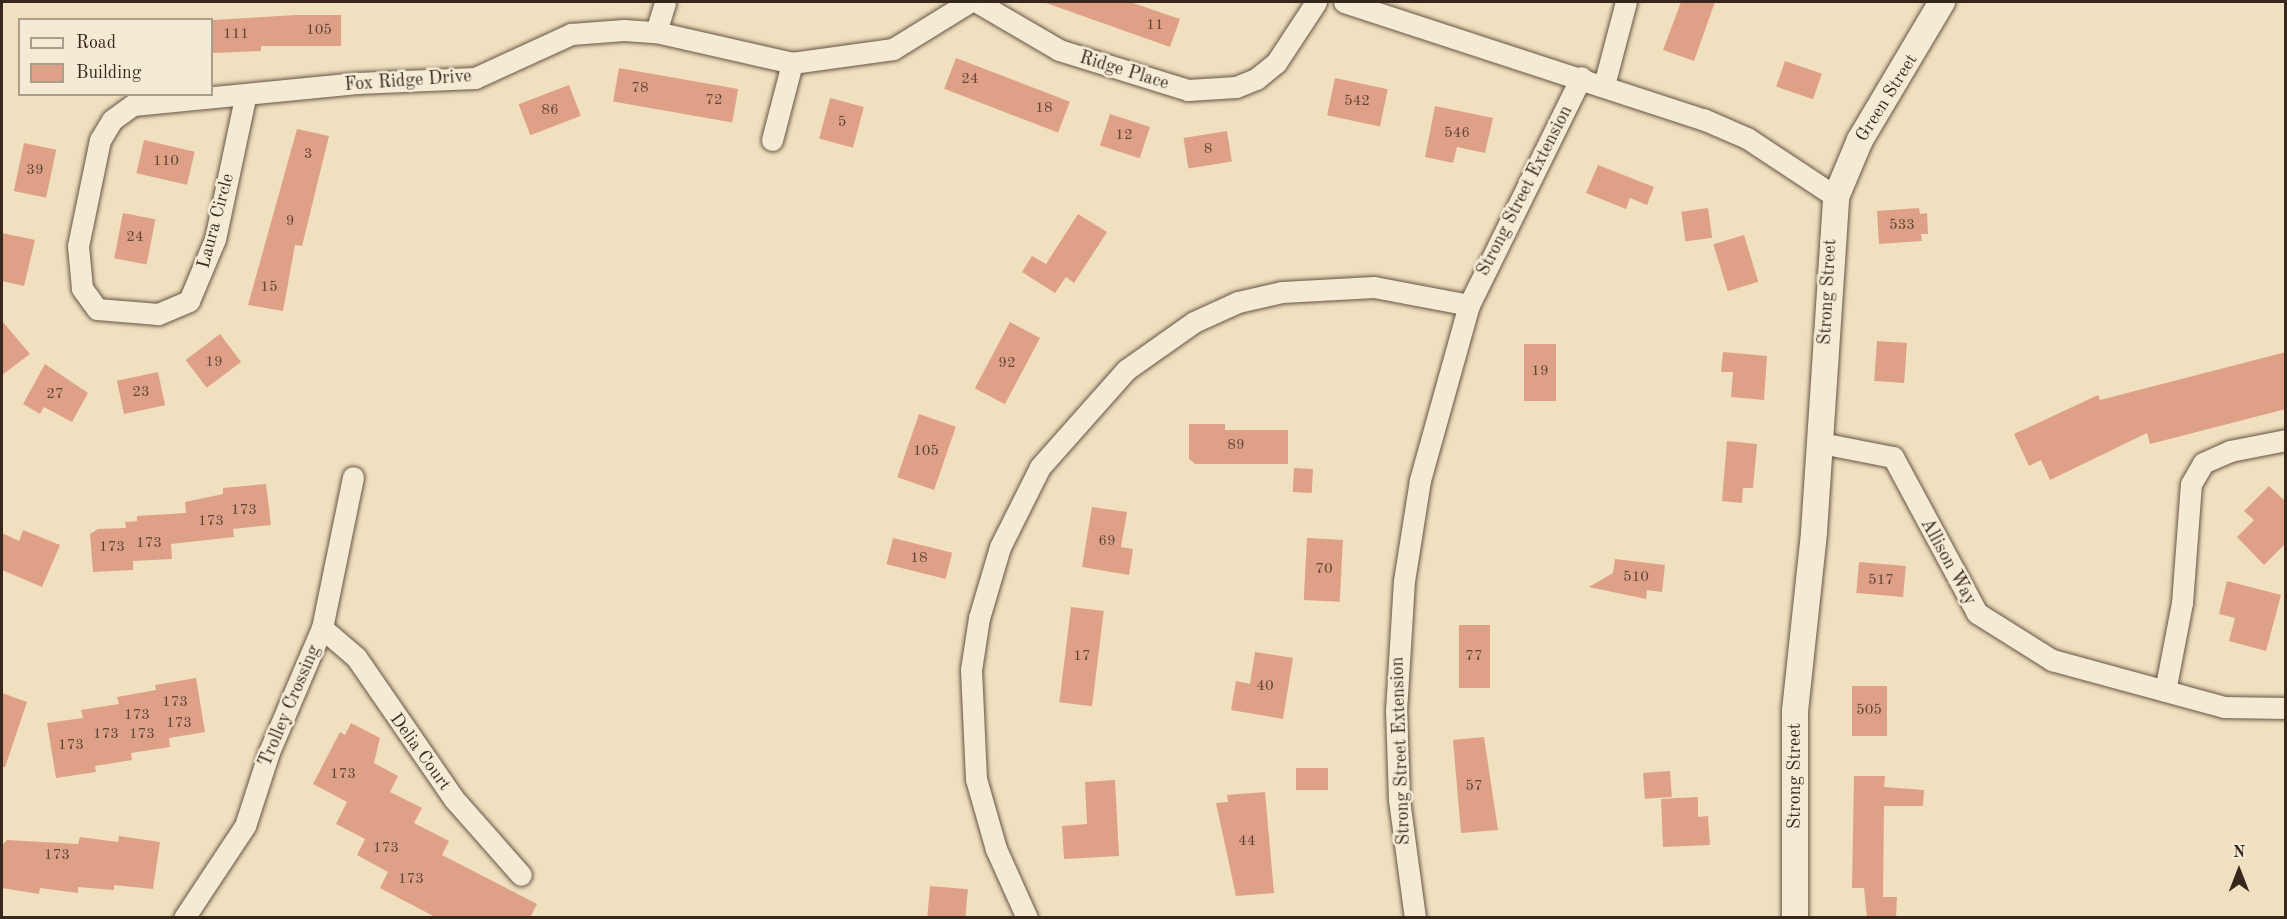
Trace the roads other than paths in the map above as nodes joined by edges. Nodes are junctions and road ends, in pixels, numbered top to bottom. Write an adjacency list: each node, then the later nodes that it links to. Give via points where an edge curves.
1 (666, 2): 8 (street)
2 (969, 2): 9 (street, Fox Ridge Drive, via 893,49)
3 (977, 2): 4 (street, Ridge Place, via 1059,51 1144,80 1188,90 1236,87 1256,79 1276,63)
4 (1316, 2)
5 (1344, 2): 10 (street)
6 (1626, 2): 11 (street)
7 (1942, 2): 15 (street, Green Street, via 1860,140)
8 (656, 32): 9 (street, Fox Ridge Drive); 12 (street, Fox Ridge Drive, via 571,34 476,78 357,83)
9 (792, 63): 14 (street)
10 (1581, 77): 11 (street); 16 (street, Strong Street Extension)
11 (1604, 85): 15 (street, via 1748,138)
12 (245, 98): 13 (street, Fox Ridge Drive, via 175,98 133,105); 13 (street, Laura Circle, via 204,272 189,302 158,314 97,309 82,288 78,246 100,140)
13 (112, 120)
14 (772, 140)
15 (1836, 197): 18 (street, Strong Street)
16 (1469, 305): 25 (street, via 1374,287 1282,292 1238,302 1194,322 1126,370 1041,467 1000,547 979,618 971,670 976,778 996,849); 26 (street, Strong Street Extension, via 1420,480 1397,649 1399,800)
17 (2286, 440): 21 (street, via 2212,459 2191,484 2182,603)
18 (1821, 443): 21 (street, Allison Way, via 1893,457 1977,613 2052,660); 27 (street, Strong Street, via 1796,702)
19 (353, 477): 20 (street, Trolley Crossing)
20 (322, 628): 23 (street, Delia Court, via 356,657 454,799); 24 (street, Trolley Crossing, via 268,752 245,826)
21 (2165, 691): 22 (street, Allison Way, via 2224,707)
22 (2286, 708)
23 (521, 875)
24 (184, 918)
25 (1027, 918)
26 (1415, 918)
27 (1795, 918)

